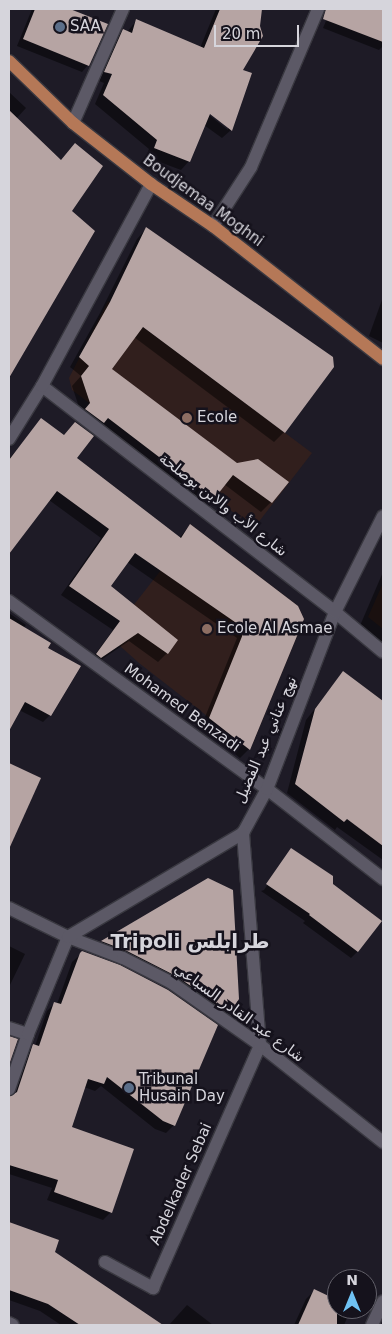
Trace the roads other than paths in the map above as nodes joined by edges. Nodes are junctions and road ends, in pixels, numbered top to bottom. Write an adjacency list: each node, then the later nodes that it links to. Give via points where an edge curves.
1 (123, 9): 4 (street)
2 (318, 9): 6 (street, via 251,167)
3 (9, 62): 4 (main road, Boudjemaa Moghni)
4 (73, 123): 5 (main road, Boudjemaa Moghni)
5 (151, 184): 6 (main road, Boudjemaa Moghni); 8 (street)
6 (212, 226): 7 (main road, Boudjemaa Moghni)
7 (383, 359)
8 (42, 386): 9 (street); 12 (street, شارع الأب والابن بوصلحة)
9 (9, 439)
10 (383, 516): 12 (street, نهج عناني عبد الفضيل)
11 (9, 601): 14 (street, Mohamed Benzadi)
12 (335, 612): 13 (street, شارع الأب والابن بوصلحة); 14 (street, نهج عناني عبد الفضيل)
13 (383, 652)
14 (267, 789): 15 (street, نهج عناني عبد الفضيل); 16 (street, Mohamed Benzadi)
15 (243, 834): 18 (street); 21 (street, Abdelkader Sebai)
16 (383, 879)
17 (9, 908): 18 (street, شارع عبد القادر السباعي)
18 (68, 937): 20 (street); 21 (street, شارع عبد القادر السباعي, via 123,958 172,983)
19 (9, 1028): 20 (street)
20 (28, 1034): 22 (street)
21 (260, 1045): 23 (street, شارع عبد القادر السباعي); 24 (street, Abdelkader Sebai, via 153,1288)
22 (9, 1089)
23 (383, 1142)
24 (105, 1262)
25 (383, 1301): 28 (street)
26 (9, 1323): 27 (street)
27 (13, 1325)
28 (372, 1325)

